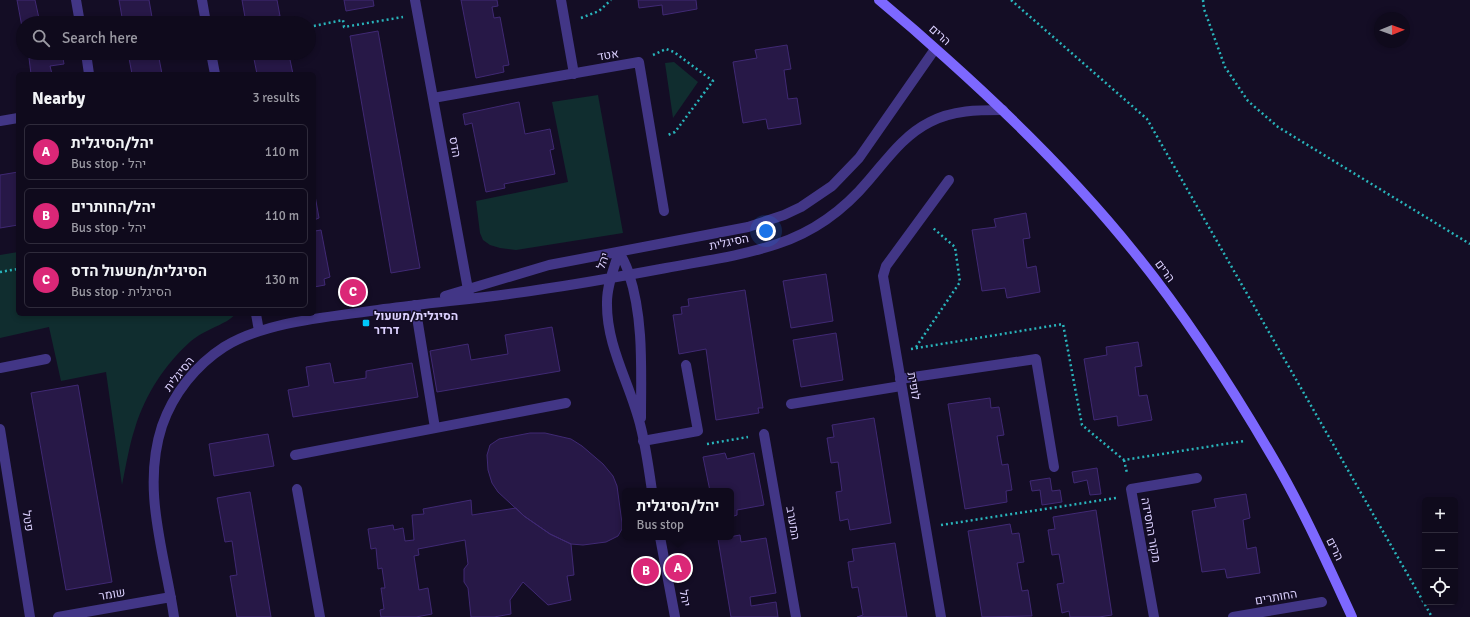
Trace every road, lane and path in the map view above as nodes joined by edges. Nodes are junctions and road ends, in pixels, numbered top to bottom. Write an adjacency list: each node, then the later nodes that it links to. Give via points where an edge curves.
1 (76, 0): 10 (street)
2 (202, 0): 11 (street)
3 (415, 0): 9 (street, הדס)
4 (561, 0): 12 (street)
5 (611, 0): 12 (path, via 599,11)
6 (879, 0): 14 (main road, הרים)
7 (1010, 0): 73 (path, via 1147,119)
8 (1203, 0): 29 (path, via 1225,67 1248,101 1278,127)
9 (418, 15): 13 (path, via 344,27 343,20); 21 (street, הדס)
10 (79, 16)
11 (205, 16)
12 (565, 24): 20 (street)
13 (316, 25)
14 (935, 49): 22 (main road, הרים); 30 (street, הסיגלית, via 859,158 832,186 817,197 784,215 748,227)
15 (87, 60): 18 (street)
16 (212, 60): 19 (street)
17 (639, 62): 20 (street, אטד); 25 (street); 25 (path, via 666,49 674,52 713,82 675,132)
18 (89, 72)
19 (215, 72)
20 (574, 74): 21 (street, אטד)
21 (433, 98): 35 (street, הדס)
22 (1003, 110): 33 (street, הסיגלית, via 975,110 946,115 916,130 901,142 865,186 838,212 801,235 752,251); 51 (main road, הרים, via 1072,181 1135,253 1209,354)
23 (16, 118): 24 (street)
24 (0, 121)
25 (652, 140): 27 (street)
26 (949, 180): 28 (street, לופית)
27 (664, 211)
28 (921, 218): 39 (path, via 955,247 960,282); 40 (street, לופית, via 886,266 883,276)
29 (1470, 244)
30 (620, 252): 33 (street, יהל); 34 (street, יהל); 35 (street, הסיגלית, via 550,265)
31 (16, 269): 32 (path)
32 (0, 272)
33 (629, 274): 34 (street, הסיגלית); 48 (street, יהל, via 641,345)
34 (610, 278): 35 (street, הסיגלית, via 535,291); 48 (street, יהל, via 607,301 612,346)
35 (468, 294): 36 (street, הסיגלית)
36 (415, 305): 38 (street, הסיגלית); 47 (street)
37 (256, 316): 38 (street)
38 (259, 331): 61 (street, הסיגלית, via 225,347 197,369 176,395 162,426 154,460 153,498)
39 (915, 348): 40 (path); 51 (path, via 1062,324 1082,426 1124,460)
40 (895, 351): 44 (street, לופית)
41 (46, 359): 43 (street)
42 (686, 365): 52 (street, via 698,431)
43 (0, 368)
44 (900, 382): 46 (street); 54 (street, via 1036,359); 59 (street, לופית)
45 (566, 403): 47 (street)
46 (790, 404)
47 (435, 428): 53 (street)
48 (641, 428): 52 (street, יהל)
49 (0, 429): 63 (street, פטל)
50 (764, 434): 68 (street, המערב)
51 (1261, 438): 72 (main road, הרים, via 1303,514)
52 (643, 441): 56 (street, יהל)
53 (295, 455)
54 (1054, 467)
55 (1197, 478): 58 (street, מקור החסידה, via 1131,489)
56 (651, 488)
57 (297, 489): 66 (street)
58 (1132, 496): 59 (path); 70 (street, מקור החסידה)
59 (926, 528): 69 (street, לופית)
60 (661, 540): 67 (street, יהל)
61 (171, 597): 64 (street, שומר); 65 (street, הסיגלית)
62 (1322, 602): 71 (street, החותרים)
63 (30, 617)
64 (58, 617)
65 (174, 617)
66 (320, 617)
67 (675, 617)
68 (796, 617)
69 (941, 617)
70 (1154, 617)
71 (1233, 617)
72 (1352, 617)
73 (1432, 617)

